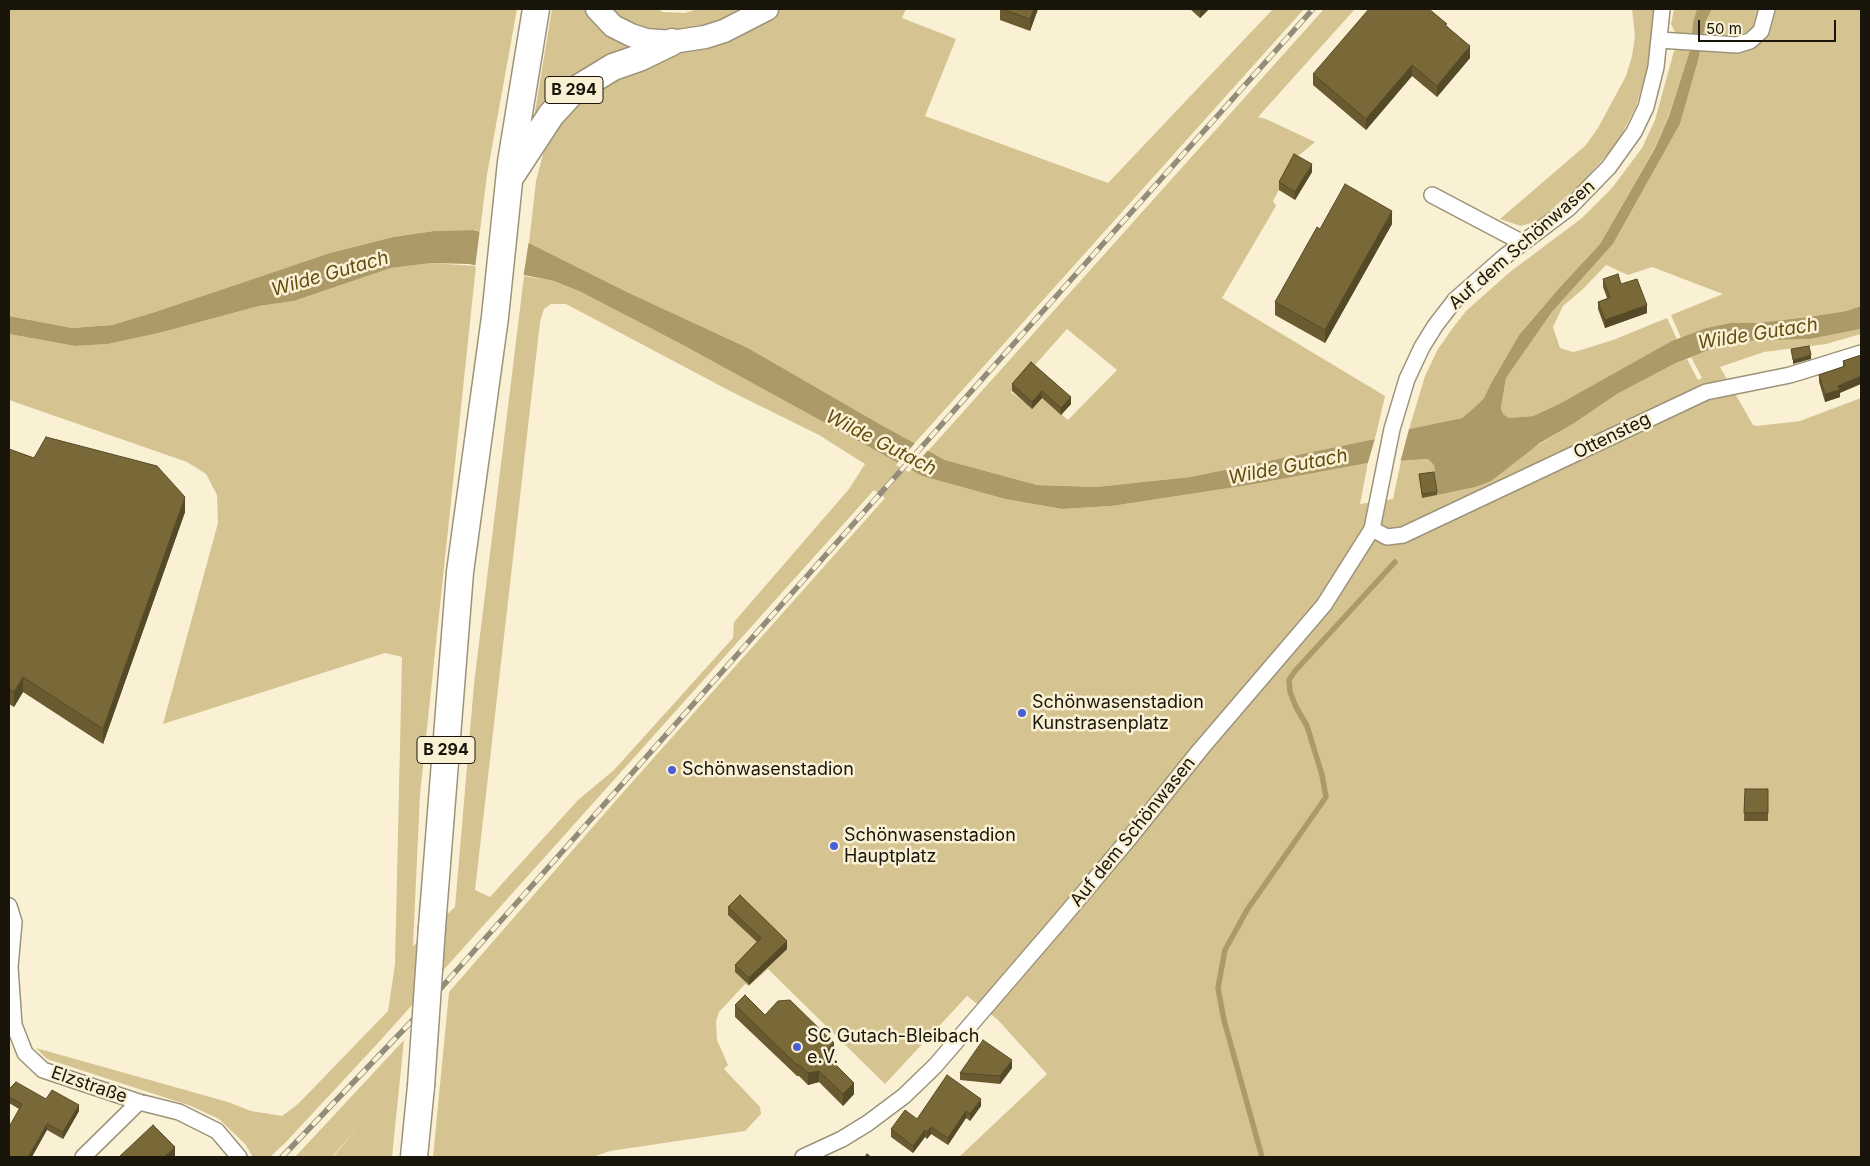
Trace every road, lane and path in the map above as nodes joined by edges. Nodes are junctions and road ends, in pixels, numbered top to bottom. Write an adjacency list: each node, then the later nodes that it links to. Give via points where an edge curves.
1 (536, 9): 8 (highway, B 294)
2 (597, 9): 7 (main road, B 294, via 613,26 631,35)
3 (767, 9): 7 (main road, B 294, via 724,31)
4 (1662, 9): 6 (street, Auf dem Schönwasen)
5 (1767, 9): 6 (street, via 1761,31 1750,41 1737,45)
6 (1659, 40): 10 (street, Auf dem Schönwasen, via 1646,107 1634,132 1609,167 1576,202)
7 (672, 42): 8 (highway, B 294, via 613,67 572,92 551,115)
8 (510, 178): 18 (highway, B 294, bridge, via 495,317 460,572)
9 (1432, 195): 10 (street)
10 (1523, 243): 12 (street, Auf dem Schönwasen, via 1455,300 1422,347 1407,379 1392,429)
11 (1861, 353): 12 (street, Ottensteg, via 1790,375 1706,392 1403,535 1387,537)
12 (1372, 529): 19 (street, Auf dem Schönwasen, via 1324,605 935,1066 904,1096 868,1123)
13 (9, 906): 14 (street, Elzstraße, via 14,922)
14 (10, 968): 15 (street, Elzstraße, via 14,1025 25,1053 43,1070)
15 (139, 1102): 16 (street, Elzstraße, via 178,1112 217,1131); 17 (street)
16 (237, 1155)
17 (83, 1157)
18 (414, 1157)
19 (803, 1157)

